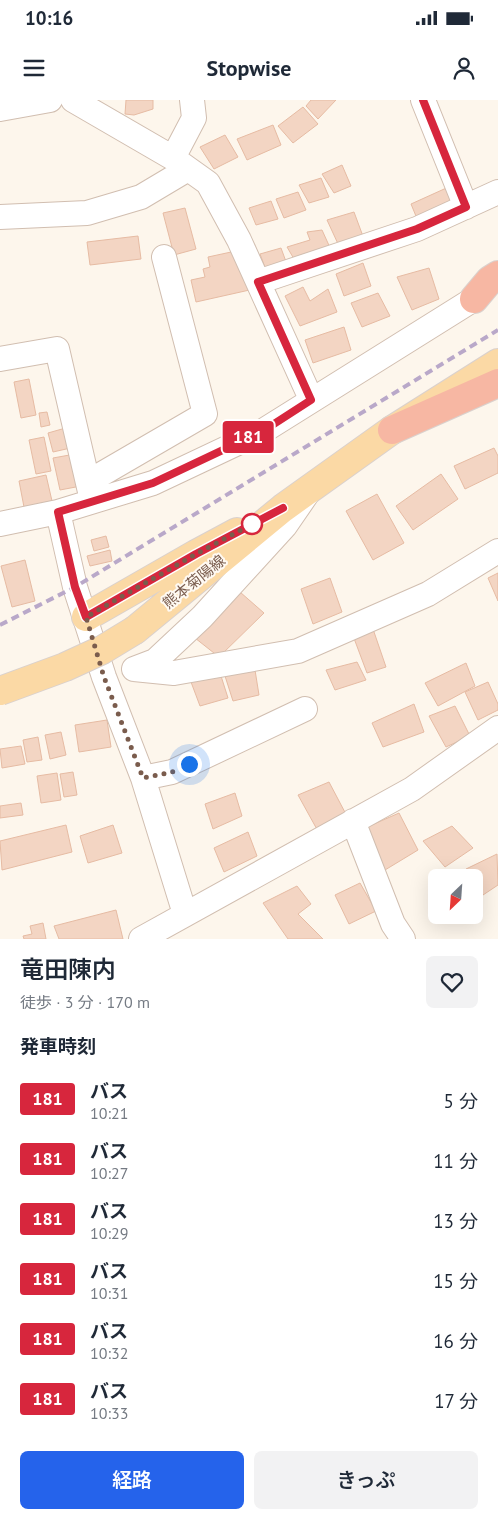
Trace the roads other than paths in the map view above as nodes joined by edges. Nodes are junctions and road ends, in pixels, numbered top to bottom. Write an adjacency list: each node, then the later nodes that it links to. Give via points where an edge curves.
1 (50, 100): 5 (street)
2 (73, 100): 6 (street)
3 (192, 100): 6 (street, via 194,118)
4 (423, 100): 8 (street)
5 (0, 109)
6 (181, 164): 9 (street, via 141,197 87,213); 12 (street, via 208,183)
7 (498, 192): 8 (street)
8 (466, 207): 12 (street, via 417,229)
9 (0, 217)
10 (164, 257): 20 (street, via 205,414)
11 (498, 275): 13 (highway, via 490,280)
12 (258, 282): 17 (street)
13 (486, 295): 17 (street)
14 (0, 359): 20 (street, via 57,349)
15 (498, 364): 18 (main road, 熊本菊陽線)
16 (498, 384): 18 (highway)
17 (311, 400): 20 (street, via 263,431 153,483)
18 (392, 430): 19 (main road, 熊本菊陽線)
19 (313, 487): 21 (main road, 熊本菊陽線); 26 (street, via 285,526 202,617 155,661)
20 (90, 492): 22 (street)
21 (283, 508): 25 (main road); 28 (main road, 熊本菊陽線, bridge, via 135,630 65,667)
22 (58, 512): 23 (street); 25 (street, via 75,587)
23 (0, 524)
24 (498, 551): 26 (street, via 428,594 298,650 174,673)
25 (86, 617): 27 (street)
26 (134, 669): 27 (street)
27 (104, 677): 31 (street)
28 (0, 691)
29 (305, 709): 31 (street, via 172,772)
30 (498, 728): 32 (street, via 412,788)
31 (143, 778): 33 (street)
32 (353, 820): 33 (street); 34 (street)
33 (185, 914): 35 (street)
34 (398, 931)
35 (141, 939)

